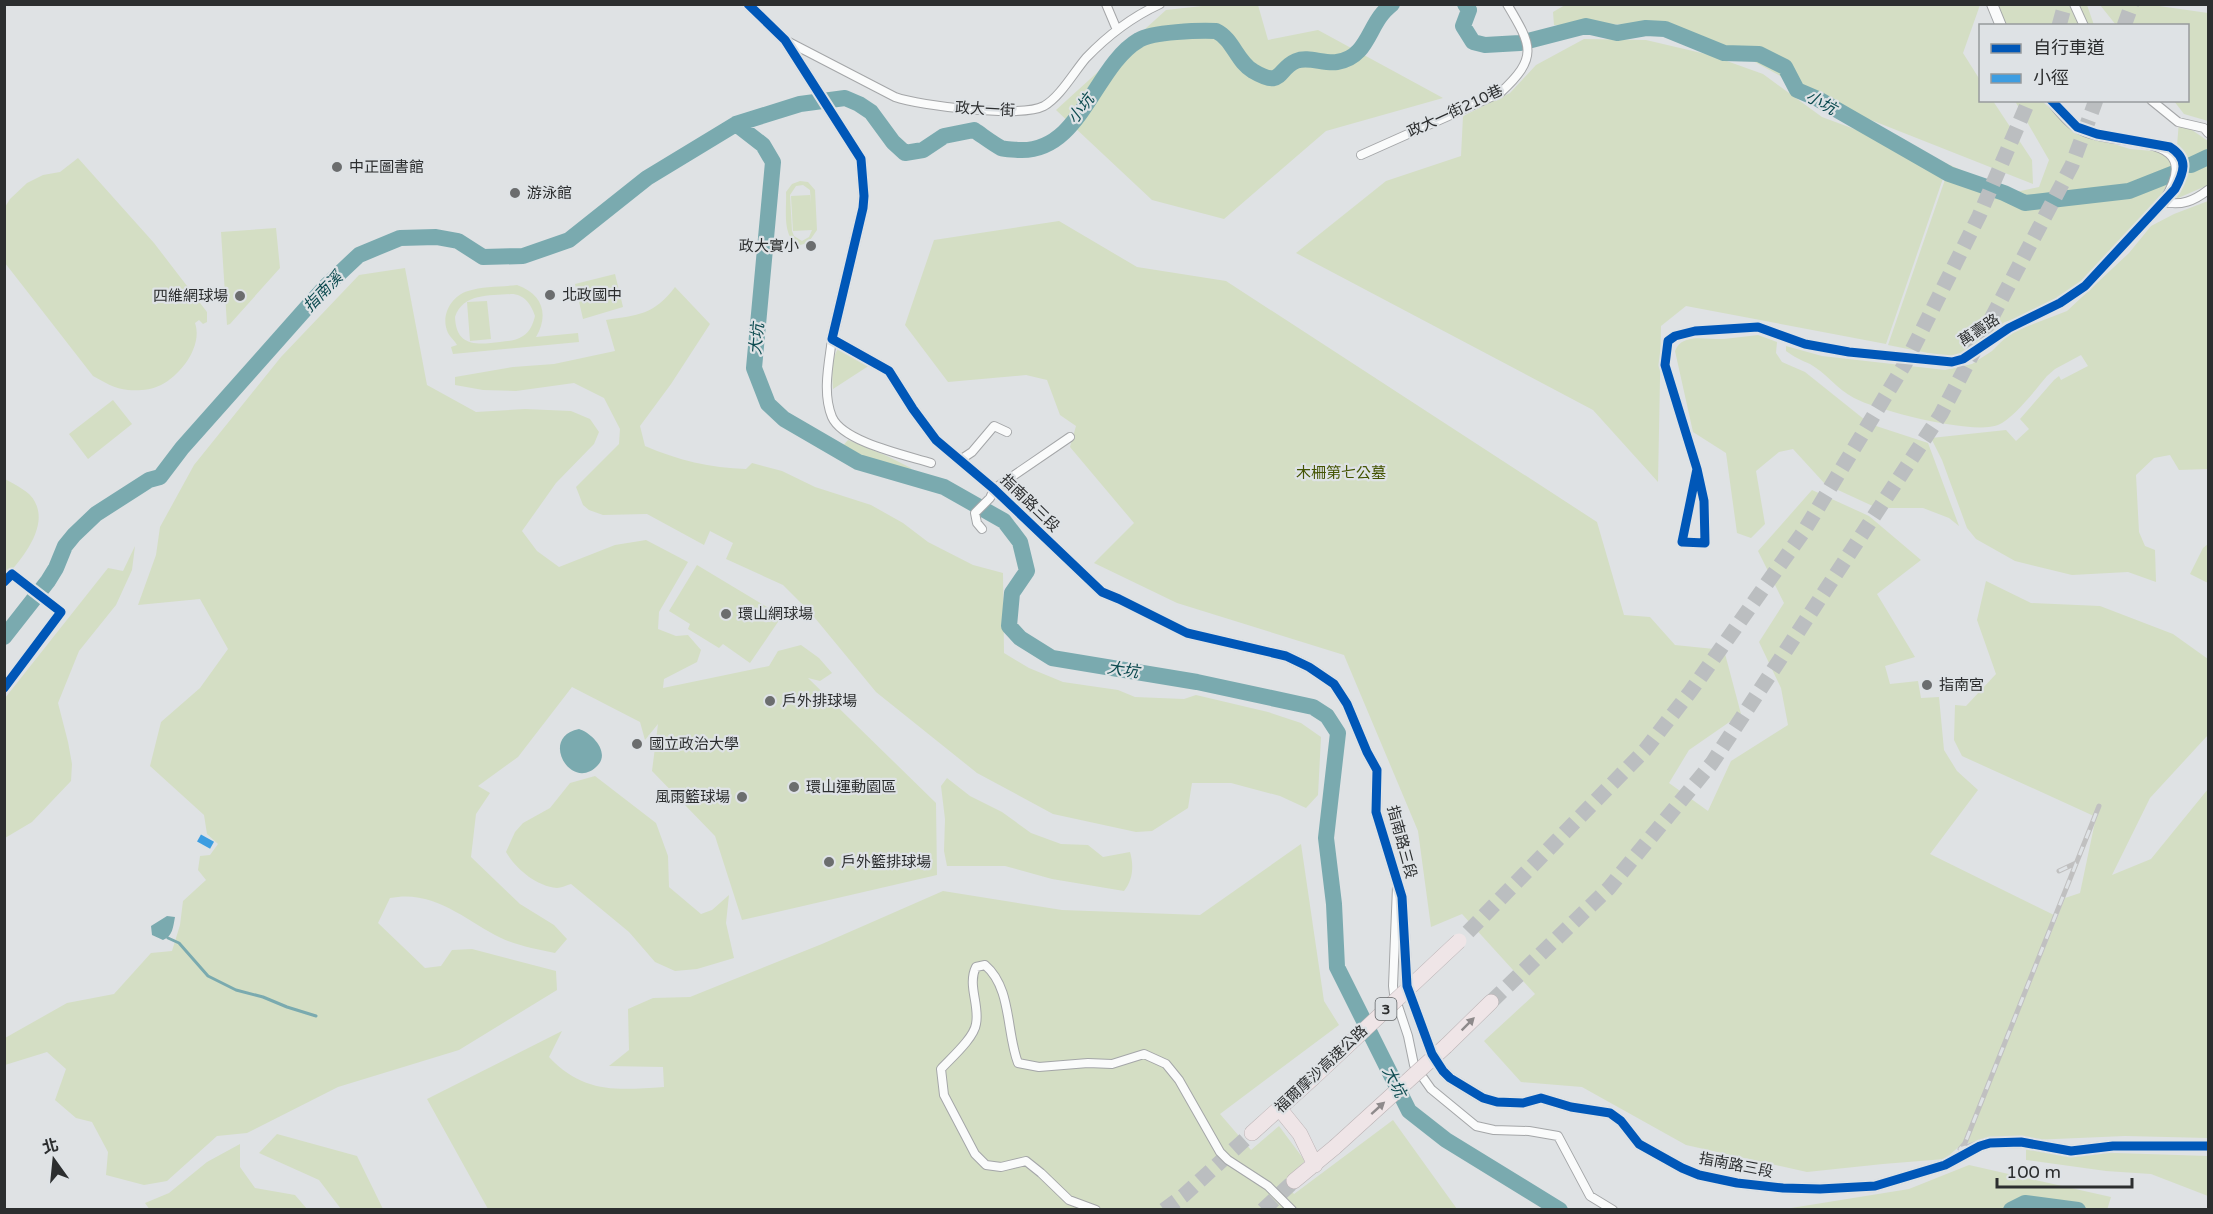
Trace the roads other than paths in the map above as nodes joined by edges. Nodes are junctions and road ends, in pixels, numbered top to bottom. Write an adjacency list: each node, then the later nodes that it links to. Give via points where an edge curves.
1 (748, 4): 10 (street)
2 (1106, 4): 9 (street)
3 (1160, 4): 9 (street, 政大一街)
4 (1507, 4): 14 (street, 政大一街210巷, via 1529,47 1522,69 1500,93)
5 (1992, 4): 7 (street)
6 (2074, 4): 8 (street)
7 (2000, 24)
8 (2083, 24)
9 (1117, 30): 10 (street, 政大一街, via 1044,106 1025,111 910,103)
10 (785, 40): 17 (street, via 861,159 864,196)
11 (2053, 102): 16 (street, 萬壽路, via 2077,127 2164,145 2177,152 2183,162 2183,173)
12 (2153, 102): 13 (street, via 2178,122 2204,128)
13 (2208, 133)
14 (1361, 155)
15 (2208, 190): 16 (street, via 2178,205)
16 (2164, 202): 22 (street, 萬壽路, via 2085,286 1952,362 1805,344 1758,327 1676,336 1668,341 1665,365)
17 (832, 339): 20 (street, 指南路三段, via 890,371 926,428); 21 (street, via 827,387 836,424 852,436)
18 (1007, 432): 20 (street, via 994,426)
19 (1070, 437): 23 (street)
20 (960, 460): 23 (street, 指南路三段)
21 (930, 464)
22 (1697, 469): 22 (street, 萬壽路, via 1686,521 1682,542 1705,543 1704,501)
23 (992, 493): 24 (street, via 975,513); 25 (street, 指南路三段, via 1101,592 1186,633 1286,656 1334,684 1377,770 1376,812)
24 (982, 529)
25 (1397, 879): 30 (street, 指南路三段, via 1404,916 1407,986 1432,1054 1450,1078 1497,1102 1523,1103 1541,1098 1610,1113 1647,1150 1699,1175 1783,1188 1866,1187 1945,1165 1990,1143 2021,1142 2071,1151 2113,1146); 35 (street, via 1393,986 1414,1065 1431,1089 1476,1126 1558,1136 1590,1196)
26 (1464, 936): 28 (highway, 福爾摩沙高速公路 / 3, bridge)
27 (1491, 1002): 31 (highway, one-way to 27, bridge)
28 (1279, 1108): 29 (highway, 福爾摩沙高速公路 / 3); 31 (highway, via 1300,1134)
29 (1252, 1133)
30 (2208, 1146)
31 (1315, 1165): 32 (highway)
32 (1294, 1181)
33 (1096, 1209): 34 (street, via 1069,1200 1026,1161 1001,1167 986,1165 975,1154 944,1095 941,1069 970,1037 976,1024 972,975 976,967 985,965 994,973 1005,1002 1018,1063 1039,1067 1112,1064 1144,1054 1166,1064 1220,1152 1268,1185)
34 (1292, 1209)
35 (1613, 1209)

